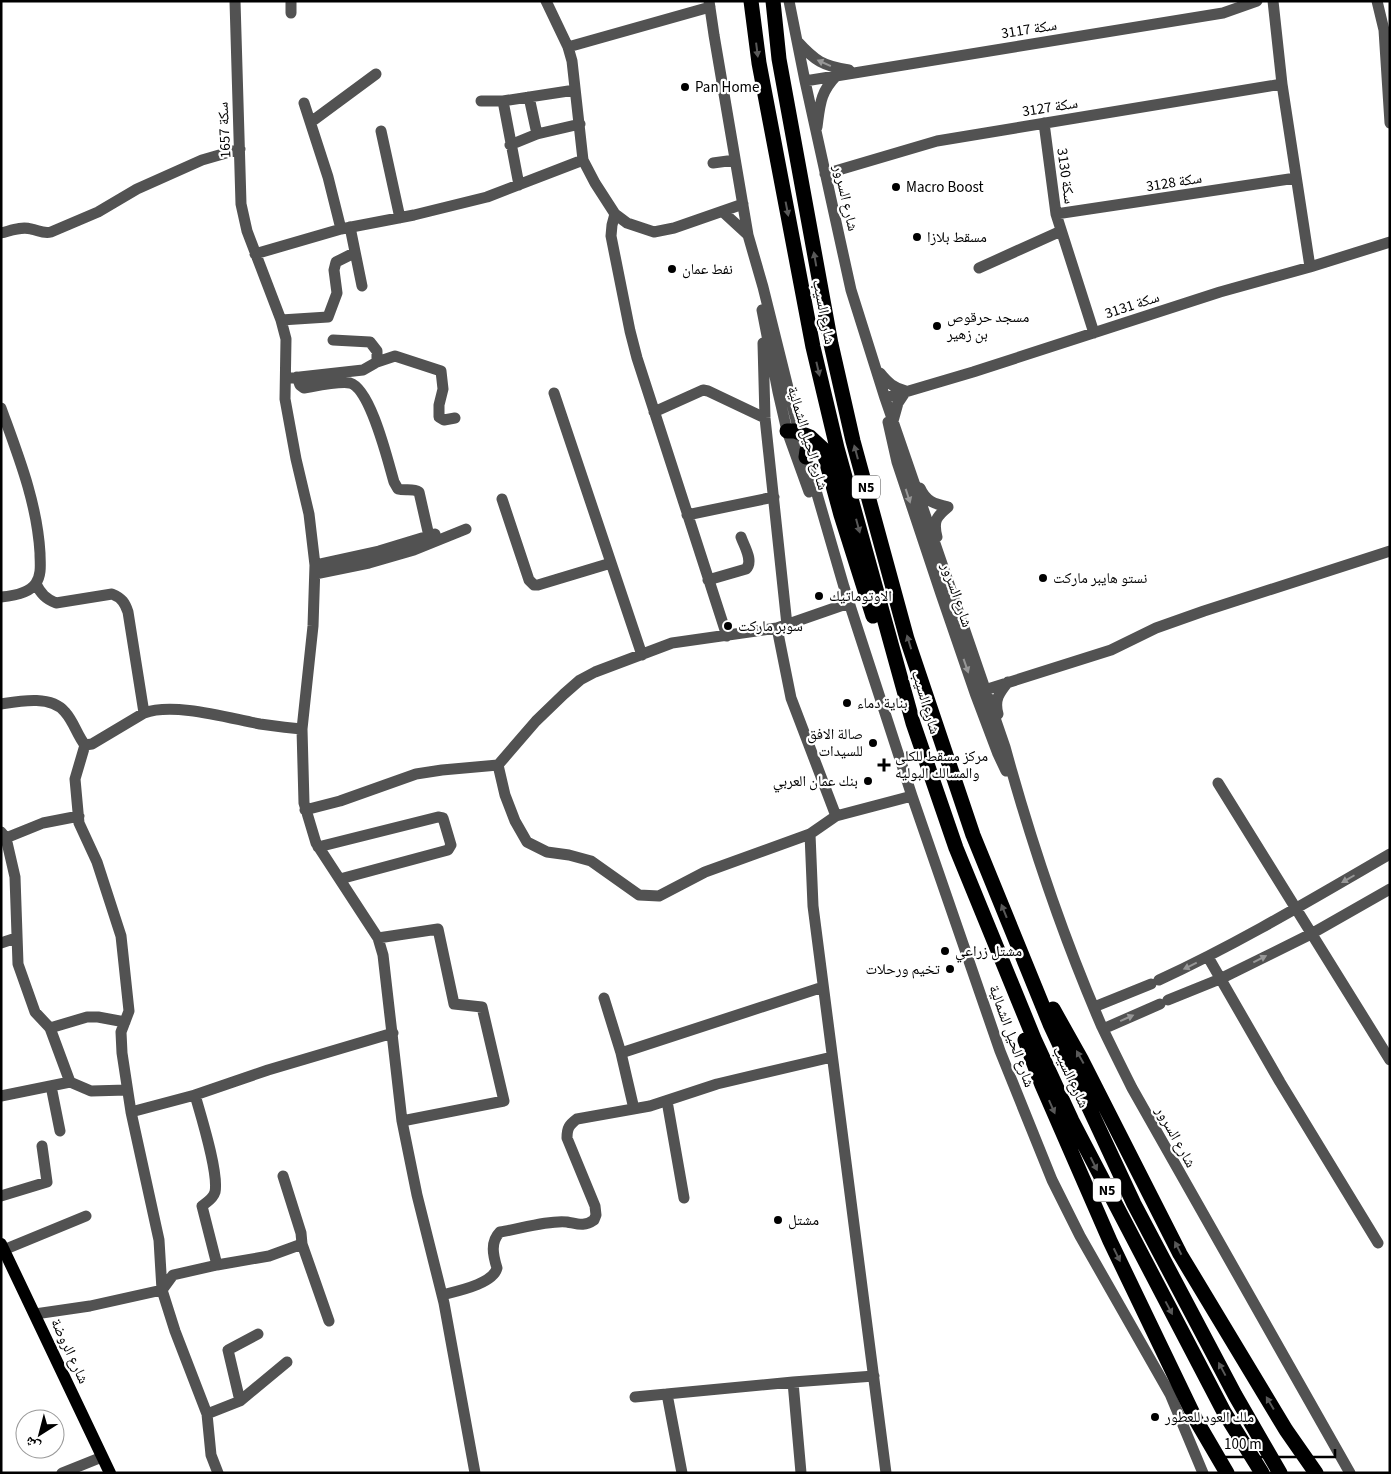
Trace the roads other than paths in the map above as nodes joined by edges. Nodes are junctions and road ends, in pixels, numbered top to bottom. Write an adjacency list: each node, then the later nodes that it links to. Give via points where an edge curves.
1 (235, 1): 30 (street, سكة 1657)
2 (546, 1): 11 (street)
3 (751, 1): 96 (highway, شارع السيب / N5, one-way to 96, via 758,63 813,346 837,448)
4 (773, 1): 119 (highway, شارع السيب / N5, one-way to 4, via 973,835 907,639 853,441 830,344 779,59)
5 (789, 1): 10 (street, شارع السرور)
6 (1273, 1): 16 (street)
7 (1377, 1): 24 (street, via 1384,30)
8 (1253, 2): 12 (street, سكة 3117, via 1223,13)
9 (710, 4): 11 (street); 32 (street, شارع الحيل الشمالية)
10 (797, 40): 12 (street, one-way to 10, via 823,64); 15 (street, شارع السرور)
11 (568, 46): 17 (street)
12 (858, 72): 14 (street, سكة 3117)
13 (376, 74): 22 (street)
14 (837, 76): 15 (street, سكة 3117); 28 (street, via 821,100)
15 (804, 81): 28 (street, شارع السرور)
16 (1282, 84): 23 (street, سكة 3127); 35 (street)
17 (575, 90): 18 (street); 25 (street)
18 (529, 97): 20 (street); 27 (street)
19 (481, 101): 20 (street)
20 (502, 101): 29 (street)
21 (304, 103): 22 (street)
22 (311, 122): 43 (street)
23 (1044, 123): 34 (street, سكة 3127, via 937,141); 41 (street, سكة 3130)
24 (1390, 123)
25 (580, 124): 27 (street); 31 (street)
26 (381, 131): 42 (street)
27 (536, 134): 29 (street)
28 (816, 134): 34 (street, شارع السرور)
29 (510, 145): 36 (street)
30 (240, 148): 45 (street, via 202,160 51,232 20,228); 49 (street, سكة 1657, via 241,204)
31 (583, 160): 36 (street); 40 (street)
32 (735, 160): 33 (street); 37 (street, شارع الحيل الشمالية)
33 (713, 163)
34 (825, 174): 59 (street, شارع السرور, via 851,290)
35 (1296, 178): 41 (street, سكة 3128); 51 (street)
36 (519, 185): 42 (street, via 458,205)
37 (740, 185): 38 (street, شارع الحيل الشمالية); 39 (street)
38 (744, 208): 39 (street); 46 (street, شارع الحيل الشمالية)
39 (723, 212): 40 (street, via 654,232 627,223); 46 (street)
40 (615, 214): 66 (street, via 611,236 630,331)
41 (1056, 214): 44 (street, سكة 3130)
42 (400, 218): 43 (street)
43 (345, 228): 48 (street); 49 (street)
44 (1061, 231): 52 (street); 56 (street, سكة 3130)
45 (1, 233)
46 (748, 235): 50 (street, شارع الحيل الشمالية)
47 (1390, 242): 51 (street, سكة 3131)
48 (354, 253): 53 (street); 54 (street, via 336,262 337,293 328,316)
49 (255, 254): 54 (street, سكة 1657)
50 (755, 264): 55 (street, شارع الحيل الشمالية); 70 (street, شارع الحيل الشمالية, via 763,287)
51 (1310, 267): 56 (street, سكة 3131)
52 (979, 268)
53 (362, 286)
54 (281, 320): 61 (street, سكة 1657, via 287,356)
55 (764, 326): 68 (street); 70 (street, شارع الحيل الشمالية, via 771,360)
56 (1094, 333): 62 (street, سكة 3131)
57 (334, 340): 58 (street, via 370,342 377,351)
58 (377, 362): 60 (street, via 363,370); 67 (street, via 394,356 441,371 443,389 439,417 444,420)
59 (875, 366): 62 (street, via 888,384); 64 (street, شارع السرور)
60 (297, 377): 61 (street); 78 (street, via 304,388 348,383 356,386 364,396 381,435 398,489 419,492)
61 (285, 378): 82 (street, سكة 1657, via 296,459 309,514)
62 (906, 391): 64 (street, سكة 3131); 69 (street)
63 (554, 394): 81 (street)
64 (885, 398): 69 (street, شارع السرور); 93 (street, شارع السرور, one-way to 93, via 897,462)
65 (1, 408): 84 (street, via 34,506 41,570)
66 (654, 412): 68 (street, via 703,390); 77 (street)
67 (455, 418)
68 (765, 418): 71 (street)
69 (893, 421): 74 (street, شارع السرور)
70 (794, 431): 71 (street); 72 (highway, via 810,437); 73 (street, شارع الحيل الشمالية); 85 (street, شارع الحيل الشمالية, via 831,557)
71 (768, 438): 75 (street)
72 (822, 449): 73 (highway, via 811,447); 96 (highway, via 901,702)
73 (806, 457): 85 (street, شارع الحيل الشمالية)
74 (911, 474): 89 (street, شارع السرور); 89 (street, via 928,500 948,507 938,516 936,535 967,622)
75 (774, 497): 77 (street); 88 (street)
76 (502, 499): 81 (street, via 529,580 534,585)
77 (687, 515): 83 (street)
78 (429, 536): 82 (street); 82 (street, via 461,527 414,550 369,563)
79 (741, 537): 83 (street, via 749,566)
80 (1390, 551): 92 (street, via 1204,611 1156,628 1110,650)
81 (611, 563): 91 (street)
82 (315, 570): 97 (street, سكة 1657)
83 (708, 580): 90 (street)
84 (36, 584): 86 (street, via 26,591); 95 (street, via 41,593 56,603 112,594 125,603)
85 (844, 587): 87 (street, شارع الحيل الشمالية)
86 (1, 597)
87 (849, 603): 88 (street); 102 (street, شارع الحيل الشمالية)
88 (782, 626): 90 (street); 106 (street, via 791,698)
89 (966, 634): 93 (street, شارع السرور)
90 (727, 636): 91 (street, via 672,643)
91 (642, 655): 100 (street, via 580,680 536,721)
92 (1008, 682): 93 (street); 99 (street, via 996,701)
93 (980, 692): 99 (street, شارع السرور); 103 (street, شارع السرور, via 998,754)
94 (1, 704): 98 (street, via 47,702 58,706 65,711)
95 (144, 712): 97 (street, via 154,709 194,712); 98 (street)
96 (913, 722): 110 (highway, شارع السيب / N5)
97 (302, 730): 104 (street, سكة 1657)
98 (85, 746): 105 (street, via 75,779)
99 (1005, 747): 103 (street, شارع السرور)
100 (498, 765): 104 (street, via 416,774); 107 (street, via 505,796 527,842 547,852 591,861 639,895 659,896 705,872)
101 (1218, 783): 114 (street)
102 (912, 796): 106 (street); 173 (street, شارع الحيل الشمالية, via 1000,1051 1052,1180 1080,1236 1170,1394)
103 (1018, 796): 126 (street, شارع السرور, via 1062,926)
104 (305, 810): 109 (street, سكة 1657)
105 (79, 816): 108 (street, via 43,823); 127 (street, via 121,936 129,1011)
106 (836, 816): 107 (street)
107 (810, 834): 123 (street, via 813,906)
108 (3, 837): 116 (street, via 15,877)
109 (318, 847): 112 (street, سكة 1657); 112 (street, via 443,818 451,845 448,850)
110 (956, 848): 174 (highway, one-way to 174, via 996,968 1042,1085 1110,1241 1196,1420); 175 (highway, شارع السيب / N5, one-way to 175, via 1072,1120 1224,1412)
111 (1390, 854): 114 (street, one-way to 114)
112 (340, 879): 117 (street, سكة 1657)
113 (1390, 888): 115 (street)
114 (1296, 909): 115 (street); 120 (street)
115 (1311, 934): 121 (street, one-way to 115); 133 (street)
116 (16, 938): 118 (street); 128 (street, via 18,964 35,1012)
117 (378, 938): 130 (street, سكة 1657, via 383,954); 142 (street, via 438,929 454,1004 482,1007 504,1101)
118 (1, 943)
119 (1022, 956): 176 (highway, شارع السيب / N5, one-way to 119, via 1134,1204); 177 (highway, one-way to 119, via 1286,1430 1180,1254 1082,1058)
120 (1208, 957): 121 (street); 122 (street, one-way to 122)
121 (1220, 980): 125 (street); 149 (street)
122 (1151, 984): 125 (street); 126 (street)
123 (823, 986): 131 (street); 132 (street)
124 (604, 998): 131 (street)
125 (1160, 1004): 129 (street, one-way to 125)
126 (1094, 1007): 129 (street, شارع السرور)
127 (124, 1022): 128 (street, via 93,1017); 136 (street, via 121,1032)
128 (50, 1028): 134 (street)
129 (1103, 1028): 178 (street, شارع السرور, via 1132,1088)
130 (392, 1033): 137 (street); 142 (street, سكة 1657)
131 (621, 1053): 140 (street)
132 (832, 1057): 139 (street, via 717,1084); 159 (street)
133 (1390, 1060)
134 (70, 1082): 135 (street); 136 (street, via 91,1091)
135 (51, 1086): 138 (street); 143 (street)
136 (127, 1090): 141 (street)
137 (195, 1095): 141 (street); 152 (street, via 215,1173 215,1192 202,1206)
138 (1, 1096)
139 (667, 1101): 140 (street); 147 (street)
140 (634, 1109): 154 (street, via 577,1119 567,1130 567,1138 595,1206 594,1220 581,1226 555,1222 500,1232 495,1236 493,1246 496,1273 486,1281)
141 (131, 1112): 153 (street, via 159,1240)
142 (402, 1121): 154 (street, سكة 1657)
143 (60, 1130)
144 (42, 1146): 146 (street, via 47,1182)
145 (283, 1176): 150 (street)
146 (1, 1196)
147 (684, 1198)
148 (86, 1216): 151 (street)
149 (1378, 1243)
150 (302, 1244): 152 (street, via 269,1256); 156 (street)
151 (2, 1248): 155 (main road, شارع الروضة)
152 (217, 1264): 153 (street, via 173,1275)
153 (162, 1290): 155 (street); 164 (street)
154 (442, 1296): 169 (street, سكة 1657)
155 (35, 1314): 165 (main road, شارع الروضة)
156 (329, 1321)
157 (258, 1334): 163 (street, via 228,1350)
158 (287, 1362): 163 (street)
159 (874, 1376): 160 (street); 172 (street)
160 (793, 1382): 161 (street); 171 (street)
161 (667, 1394): 162 (street); 170 (street)
162 (635, 1397)
163 (240, 1401): 164 (street)
164 (207, 1414): 168 (street, via 211,1455)
165 (102, 1457): 166 (street); 167 (main road, شارع الروضة)
166 (62, 1473)
167 (110, 1473)
168 (218, 1473)
169 (475, 1473)
170 (682, 1473)
171 (801, 1473)
172 (886, 1473)
173 (1203, 1473)
174 (1227, 1473)
175 (1262, 1473)
176 (1280, 1473)
177 (1316, 1473)
178 (1350, 1473)

